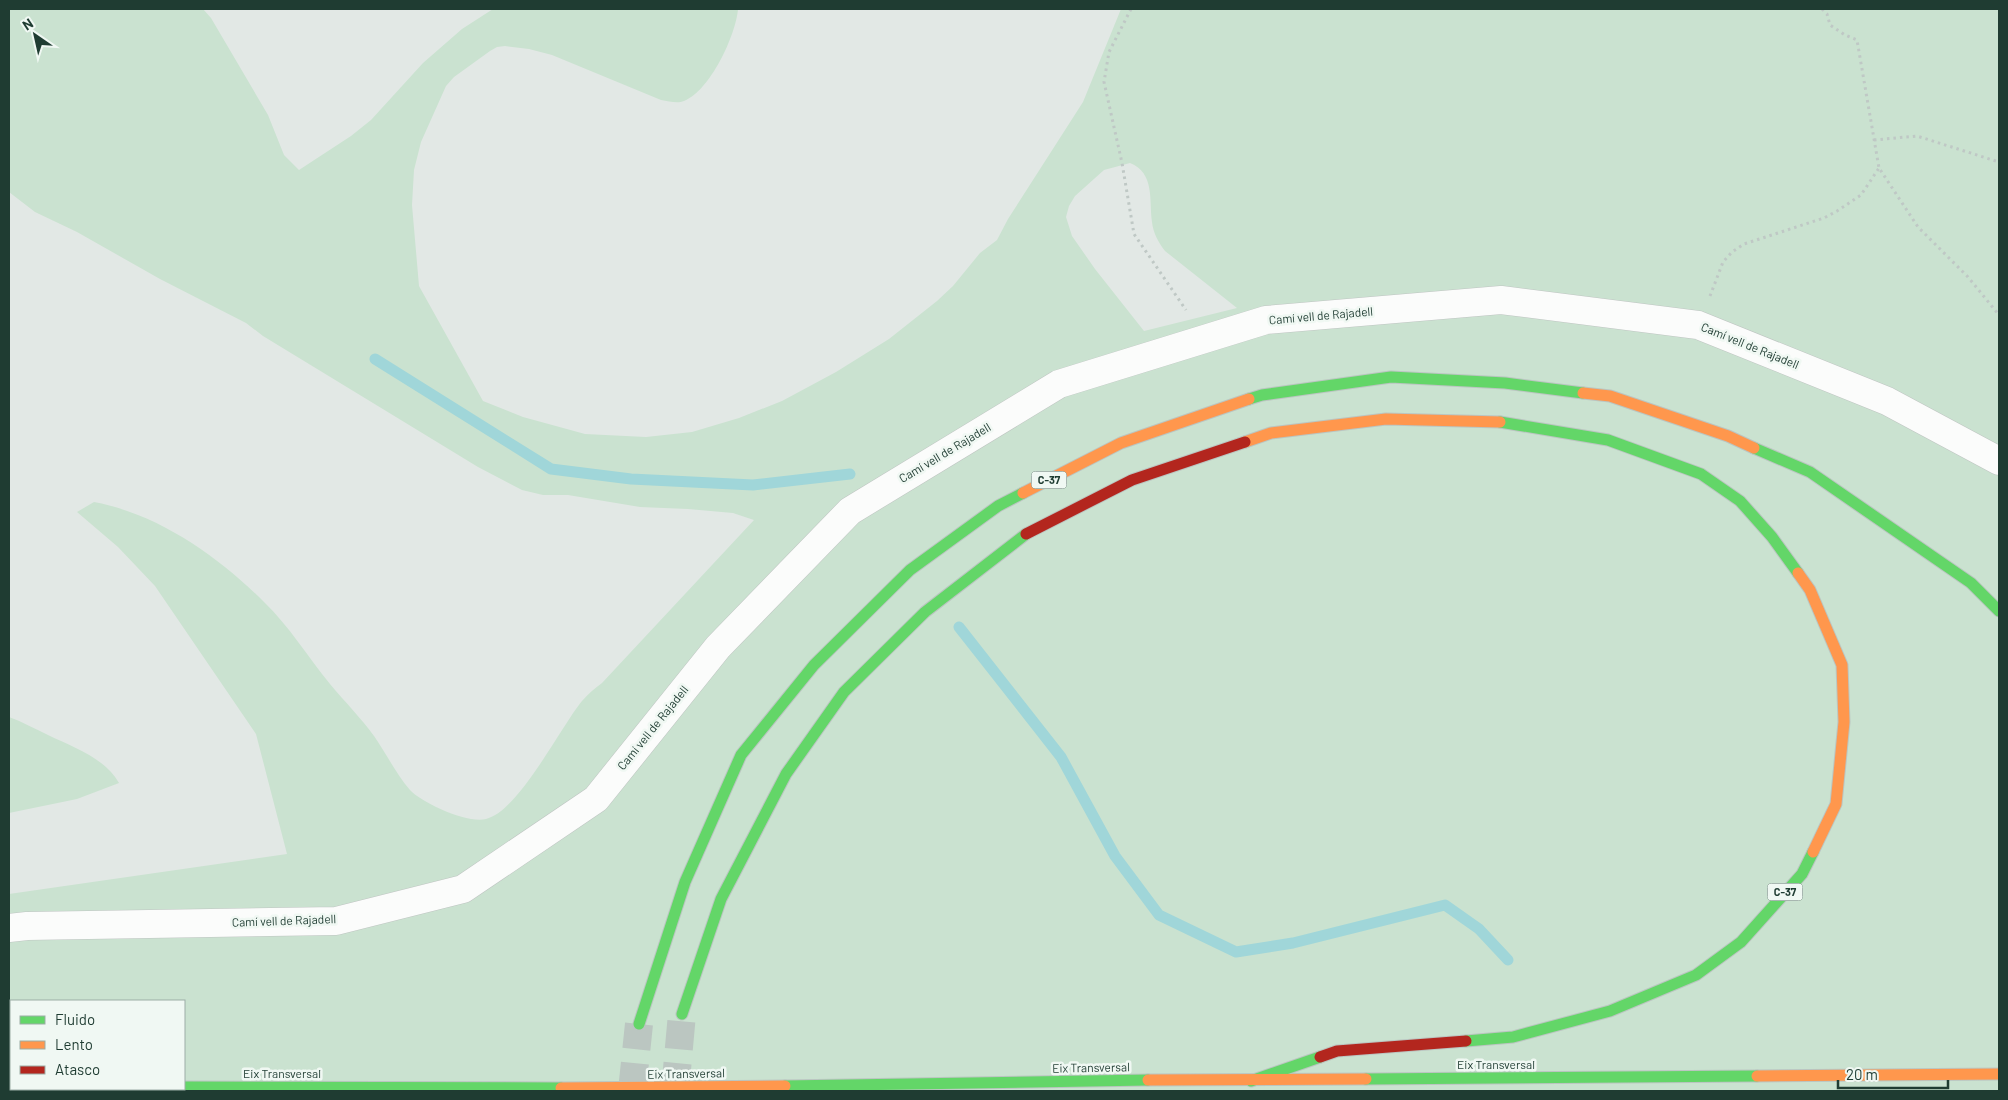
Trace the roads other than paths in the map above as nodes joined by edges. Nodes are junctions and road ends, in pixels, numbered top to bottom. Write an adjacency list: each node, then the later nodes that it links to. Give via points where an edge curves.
1 (1999, 461): 3 (street, Camí vell de Rajadell, via 1887,401 1698,325 1501,300 1266,320 1059,384 850,510 718,647 596,799 463,889 336,921)
2 (1999, 611): 5 (highway, C-37, via 1971,583 1810,472 1728,436 1610,396 1505,383 1391,377 1262,395 1121,443 998,506 910,570 814,665 741,755 685,882)
3 (9, 928)
4 (682, 1014): 7 (highway, C-37, via 721,899 786,774 844,692 925,612 1020,537 1132,480 1271,433 1386,419 1510,422 1608,440 1701,474 1740,501 1772,537 1810,590 1842,664 1844,722 1836,804 1802,874 1741,942 1696,975 1610,1011 1513,1036 1337,1051)
5 (639, 1024)
6 (1999, 1074): 7 (highway, Eix Transversal)
7 (1251, 1080): 8 (highway, Eix Transversal, via 664,1088)
8 (185, 1087)

